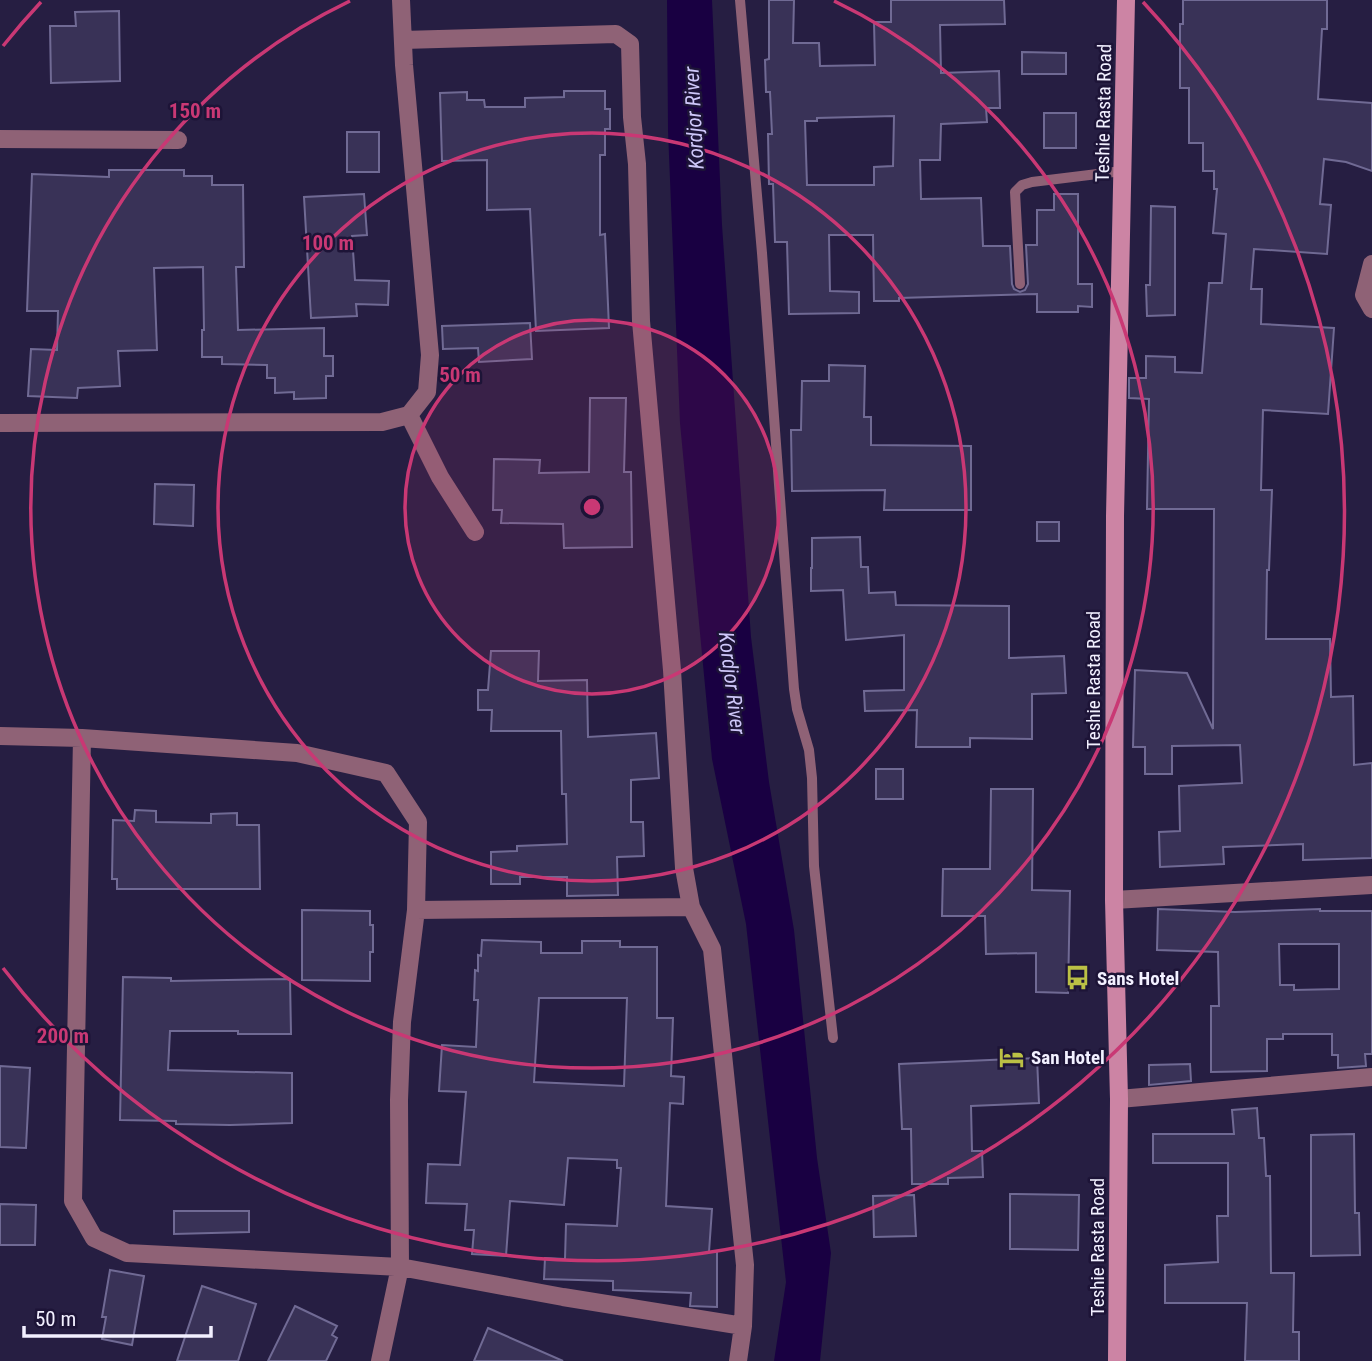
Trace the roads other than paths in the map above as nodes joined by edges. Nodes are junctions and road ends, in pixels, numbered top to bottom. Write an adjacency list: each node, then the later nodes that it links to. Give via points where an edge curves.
1 (401, 0): 4 (street)
2 (740, 0): 20 (lane, via 794,689 809,750 814,866)
3 (1126, 0): 7 (main road, Teshie Rasta Road)
4 (403, 40): 11 (street, via 430,355 427,392); 18 (street, via 616,34 630,44 641,321 672,670 684,868)
5 (0, 139): 6 (street)
6 (178, 140)
7 (1122, 171): 9 (lane, via 1032,182 1015,192); 17 (main road, Teshie Rasta Road)
8 (1372, 264): 10 (street, via 1364,295)
9 (1020, 284)
10 (1372, 309)
11 (409, 415): 12 (street, via 382,422); 13 (street)
12 (0, 423)
13 (475, 532)
14 (0, 736): 15 (street)
15 (82, 738): 19 (street, via 297,752 386,773 418,822); 23 (street, via 73,1201 94,1238 128,1253)
16 (1372, 885): 17 (street)
17 (1114, 900): 22 (main road, Teshie Rasta Road)
18 (691, 907): 19 (street); 24 (street, via 712,949 745,1265)
19 (416, 910): 23 (street, via 402,1022)
20 (833, 1038)
21 (1372, 1077): 22 (street)
22 (1119, 1099): 27 (main road, Teshie Rasta Road)
23 (400, 1267): 24 (street); 25 (street)
24 (743, 1326): 26 (street)
25 (380, 1361)
26 (738, 1361)
27 (1118, 1361)

